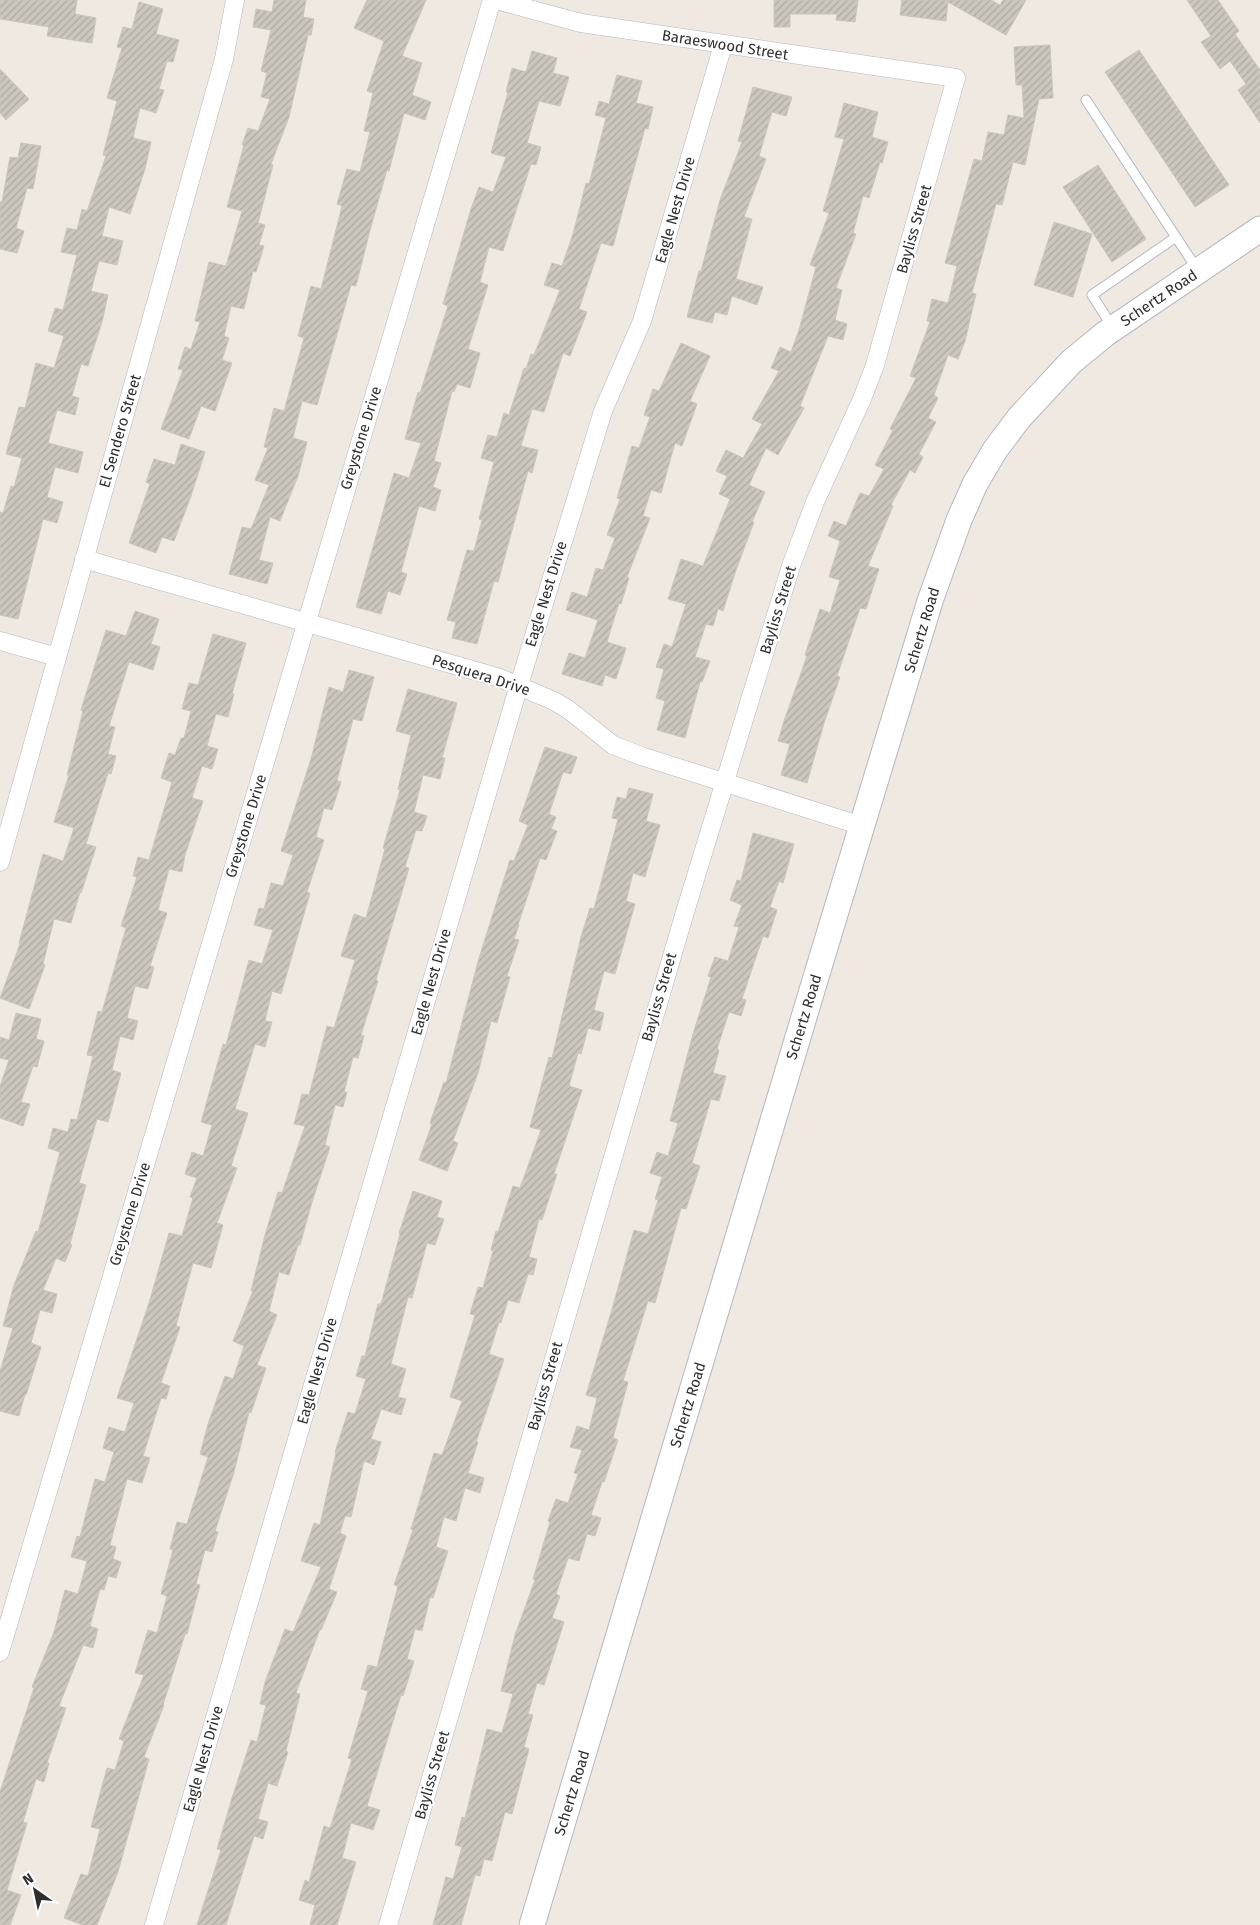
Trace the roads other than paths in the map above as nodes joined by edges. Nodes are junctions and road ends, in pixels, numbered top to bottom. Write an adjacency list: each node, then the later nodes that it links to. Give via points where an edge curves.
1 (235, 0): 11 (street, El Sendero Street, via 224,59)
2 (492, 0): 12 (street, Greystone Drive)
3 (496, 0): 4 (street, Baraeswood Street, via 581,23)
4 (723, 45): 5 (street, Baraeswood Street); 15 (street, Eagle Nest Drive, via 642,322 602,411)
5 (956, 78): 16 (street, Bayliss Street, via 875,365 815,502 791,566)
6 (1086, 100): 8 (lane)
7 (1260, 229): 9 (street, Schertz Road)
8 (1176, 237): 9 (lane); 10 (lane, via 1092,295)
9 (1198, 271): 10 (street, Schertz Road)
10 (1113, 328): 17 (street, Schertz Road, via 1071,362 1019,418 975,484 930,601)
11 (84, 559): 12 (street, Pesquera Drive); 14 (street, El Sendero Street)
12 (306, 623): 15 (street, Pesquera Drive); 19 (street, Greystone Drive)
13 (0, 641): 14 (street)
14 (57, 658): 18 (street, El Sendero Street)
15 (519, 685): 16 (street, Pesquera Drive, via 569,710 613,744 640,756); 20 (street, Eagle Nest Drive)
16 (724, 782): 17 (street, Pesquera Drive); 21 (street, Bayliss Street)
17 (862, 826): 22 (street, Schertz Road)
18 (0, 862)
19 (0, 1652)
20 (154, 1925)
21 (388, 1925)
22 (532, 1925)

